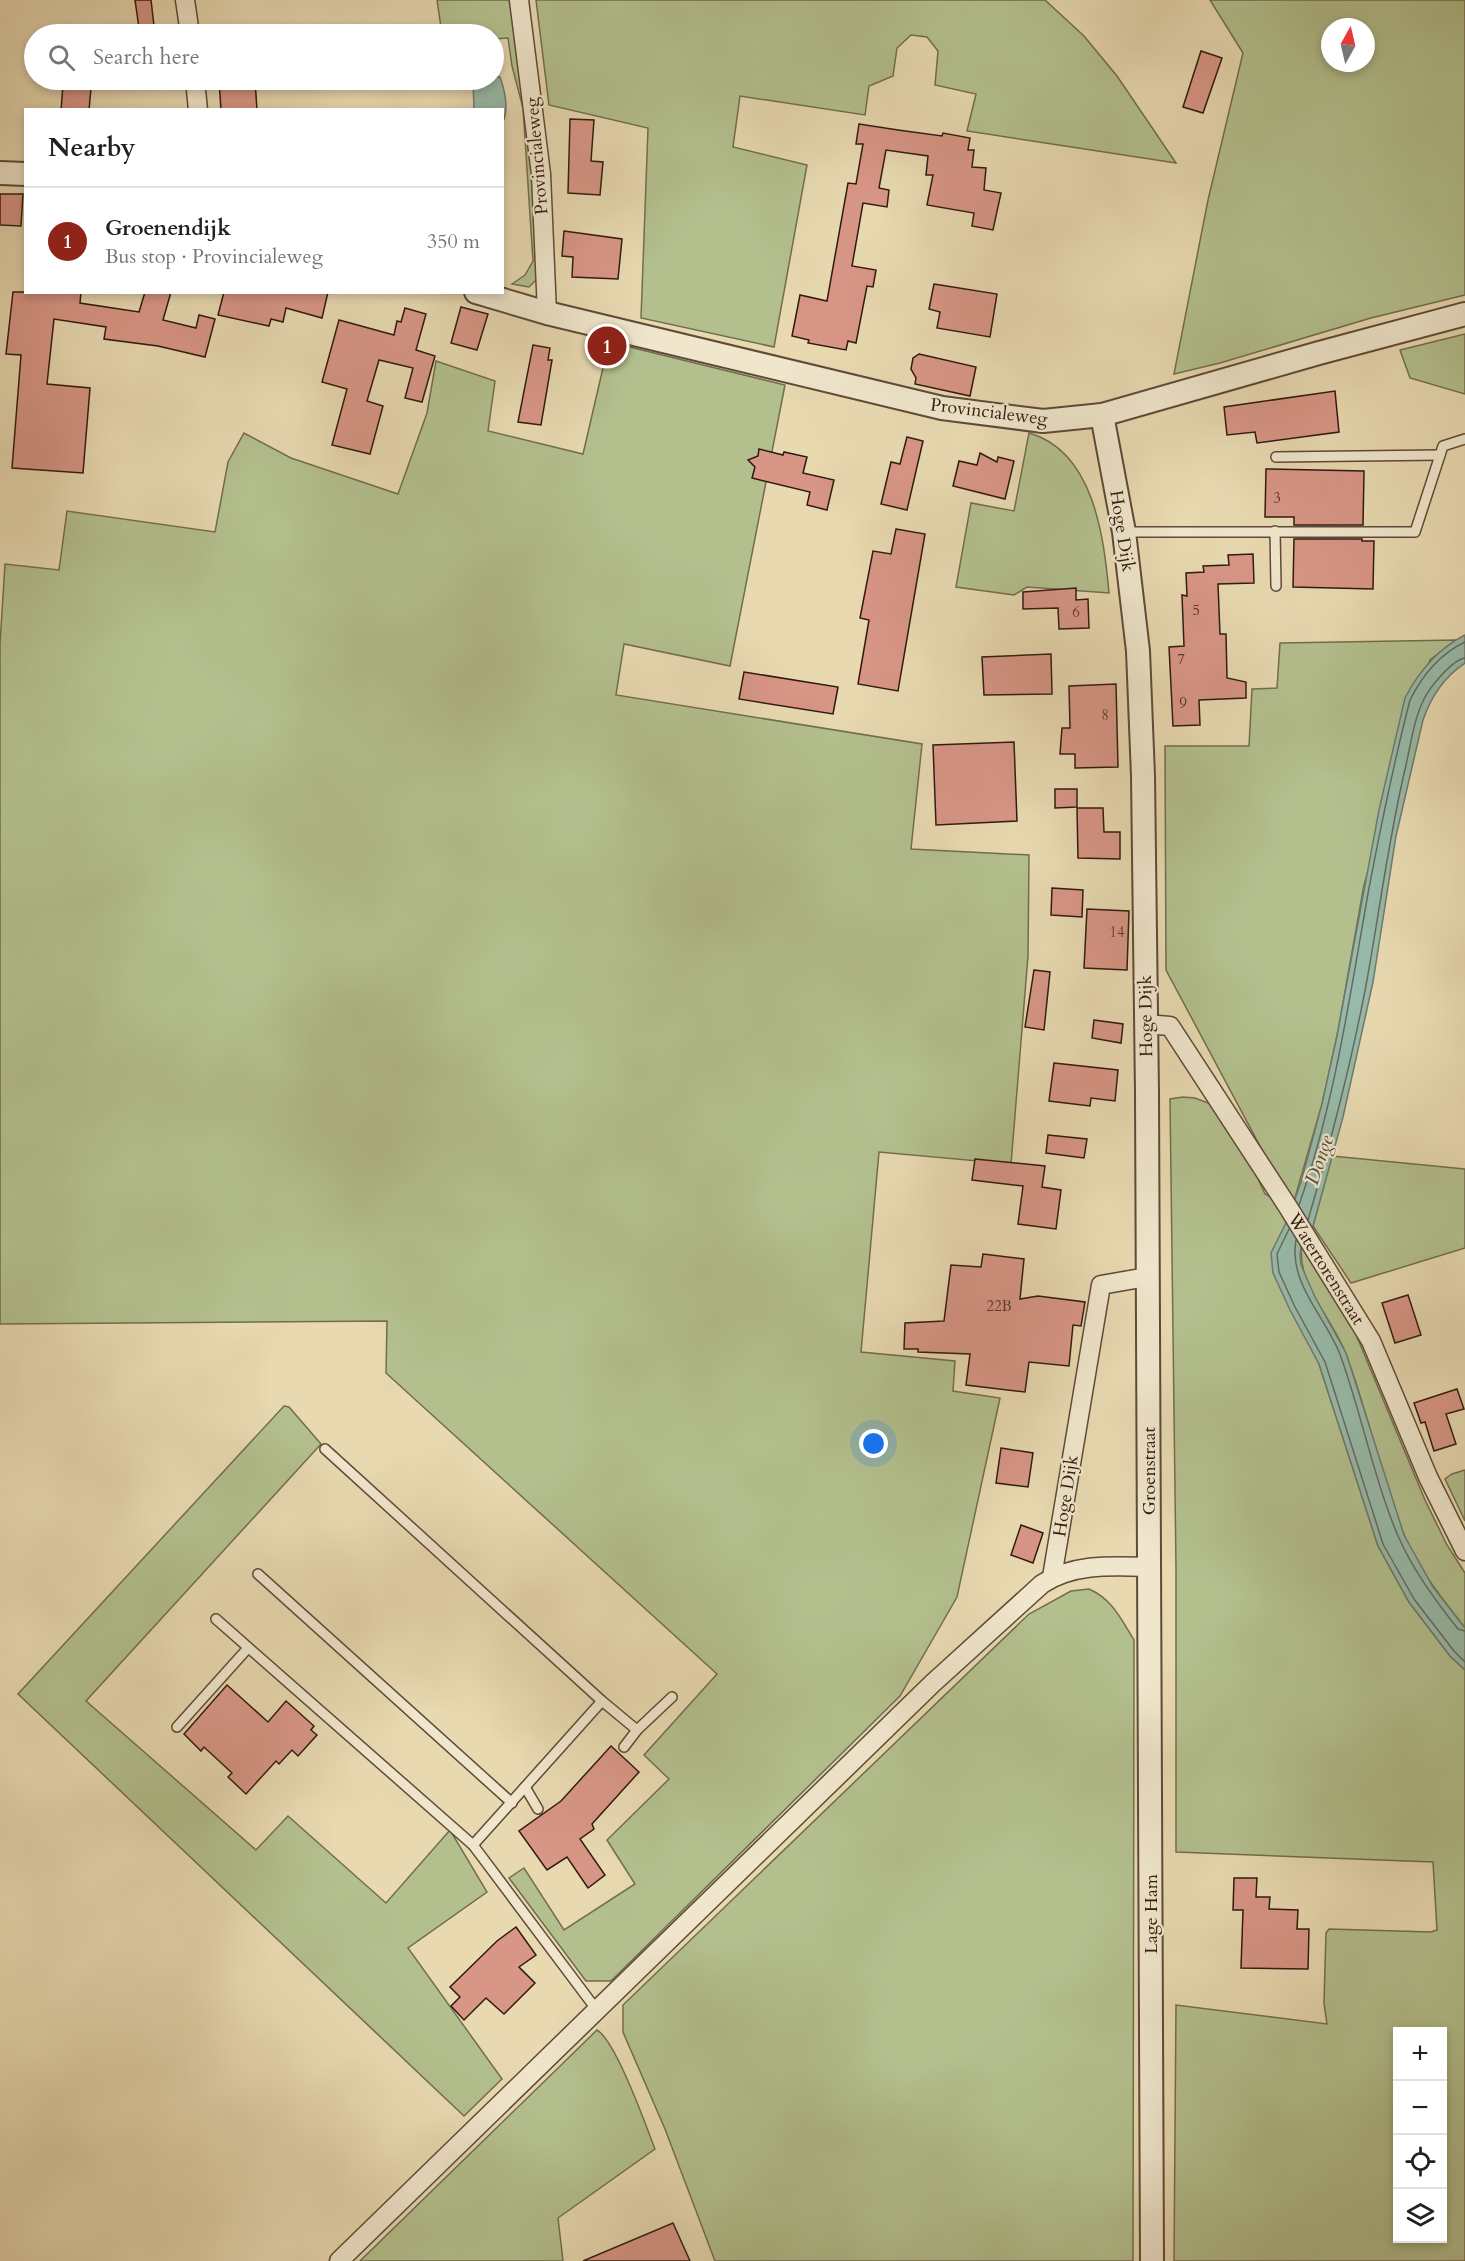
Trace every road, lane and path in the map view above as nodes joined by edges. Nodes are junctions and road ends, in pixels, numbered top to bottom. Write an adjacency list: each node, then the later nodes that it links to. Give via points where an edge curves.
1 (185, 0): 3 (street)
2 (519, 0): 9 (street, Provincialeweg, via 541,174)
3 (189, 24)
4 (196, 90): 5 (street)
5 (198, 108)
6 (0, 173): 7 (street)
7 (24, 174)
8 (482, 294): 9 (street, Provincialeweg)
9 (547, 314): 11 (street, Provincialeweg, via 942,408 1042,421)
10 (1465, 315): 11 (street, Provincialeweg)
11 (1102, 414): 16 (street, Hoge Dijk)
12 (1465, 439): 13 (lane, via 1443,446)
13 (1440, 455): 14 (lane); 15 (lane, via 1415,532)
14 (1276, 457)
15 (1275, 531): 16 (lane); 17 (lane)
16 (1124, 532): 18 (street, Hoge Dijk, via 1138,651 1143,745)
17 (1276, 586)
18 (1145, 1024): 19 (street, Hoge Dijk); 21 (street, Watertorenstraat, via 1170,1026 1371,1341 1428,1478)
19 (1147, 1277): 22 (street, Groenstraat); 24 (street, Hoge Dijk, via 1101,1285)
20 (325, 1449): 28 (lane)
21 (1465, 1551)
22 (1149, 1567): 24 (street, via 1099,1566); 38 (street, Lage Ham)
23 (258, 1574): 33 (lane)
24 (1052, 1577): 36 (street, via 925,1690)
25 (216, 1619): 26 (lane)
26 (249, 1648): 29 (lane); 35 (lane)
27 (672, 1697): 30 (lane)
28 (602, 1701): 30 (lane); 32 (lane)
29 (177, 1727)
30 (637, 1730): 31 (lane)
31 (624, 1747)
32 (525, 1787): 33 (lane); 34 (lane)
33 (512, 1803): 35 (lane)
34 (538, 1809)
35 (473, 1845): 36 (lane)
36 (596, 2009): 37 (street)
37 (339, 2261)
38 (1152, 2261)

